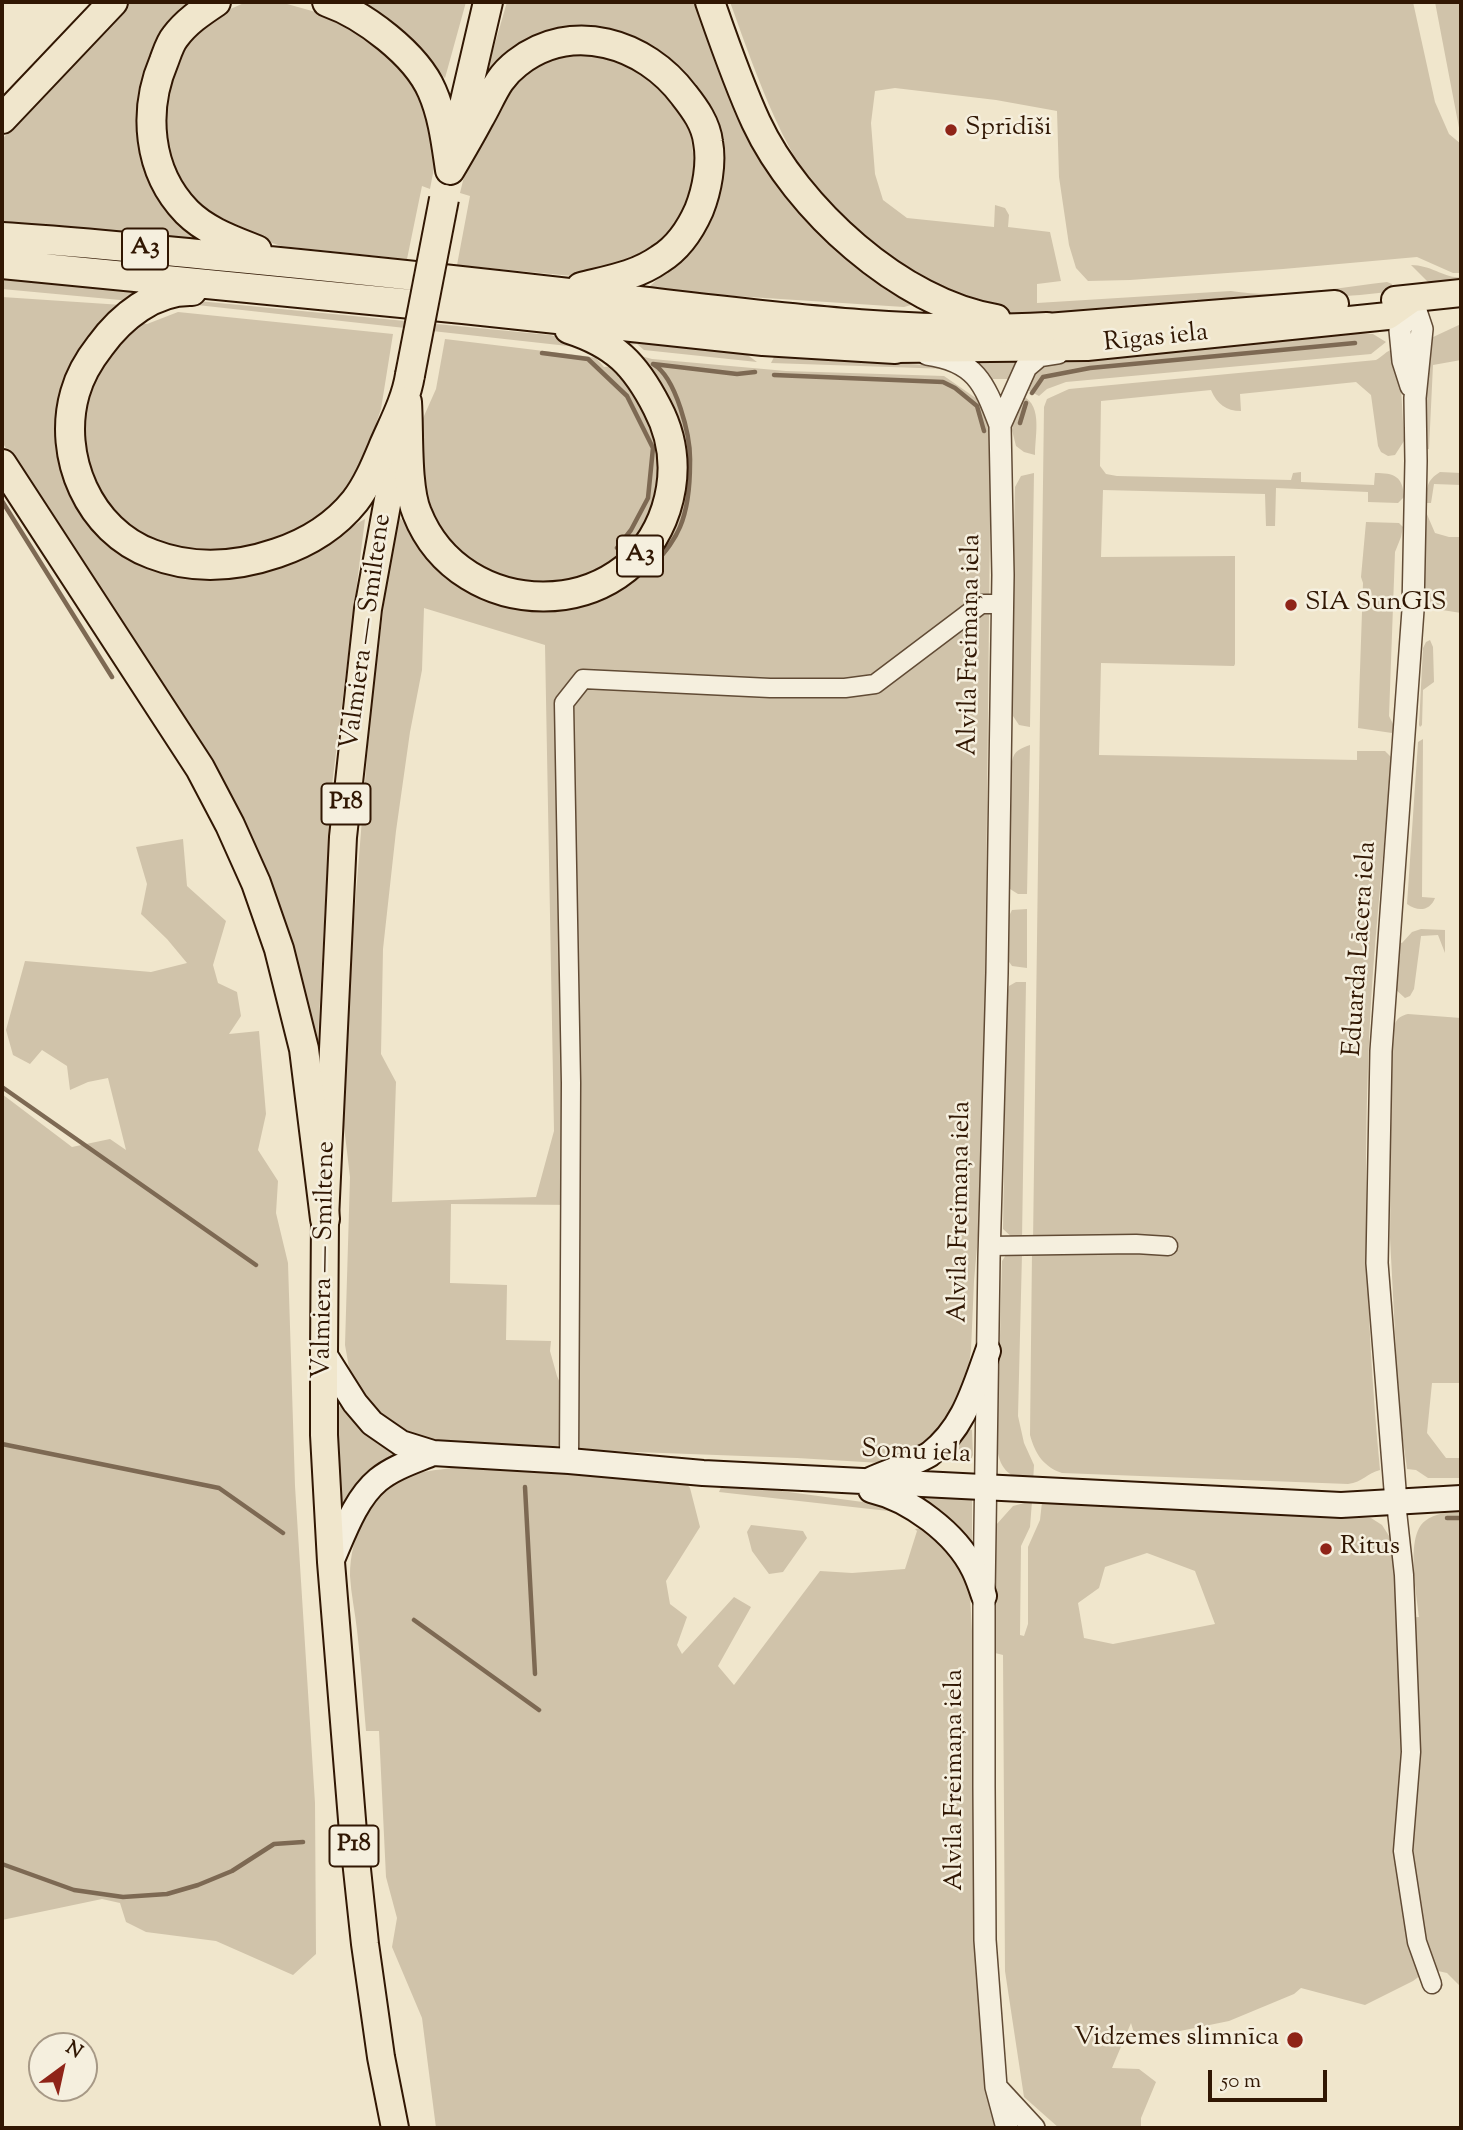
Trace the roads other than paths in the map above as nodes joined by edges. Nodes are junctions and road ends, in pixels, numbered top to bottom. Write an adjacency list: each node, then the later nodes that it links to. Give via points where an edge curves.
1 (113, 2): 6 (highway)
2 (216, 2): 9 (highway, via 173,38 154,88 151,125 158,162 169,188 206,227)
3 (327, 2): 7 (highway, via 379,32 423,73 442,118)
4 (488, 2): 7 (highway, A3)
5 (710, 2): 16 (highway, via 756,123 786,173 828,221 868,259 923,294 990,318)
6 (2, 118)
7 (450, 170): 11 (highway, via 499,79 540,49 572,40 628,49 654,63 679,88 699,114 708,141 706,184 693,222 662,259 640,271); 19 (highway, A3, bridge)
8 (2, 237): 9 (highway, A3)
9 (289, 262): 11 (highway, A3)
10 (2, 264): 13 (highway, A3)
11 (562, 292): 16 (highway, A3, via 906,328)
12 (1461, 293): 14 (main road, Rīgas iela)
13 (326, 295): 15 (highway, A3); 19 (highway, via 182,290 144,305 115,329 83,373 70,429 77,474 99,515 133,545 173,561 236,564 288,550 328,527 354,502 372,473)
14 (1412, 299): 16 (main road, Rīgas iela); 17 (main road, Rīgas iela, via 1388,316); 34 (street, Eduarda Lācera iela, via 1400,330 1403,361 1415,398 1413,610 1381,1051 1377,1250)
15 (463, 309): 18 (highway, A3, via 763,341); 19 (highway, A3, via 594,337 632,366 663,419 672,454 670,497 654,537 623,571 572,593 513,594 473,579 439,551 415,509)
16 (1047, 327)
17 (1087, 347): 18 (main road, Rīgas iela); 20 (street, Alvila Freimaņa iela, via 1039,356 1026,367)
18 (895, 349): 20 (street, via 938,355 978,376)
19 (408, 384): 23 (main road, Valmiera — Smiltene / P18, via 368,609 350,760)
20 (1000, 425): 22 (street, Alvila Freimaņa iela)
21 (2, 464): 23 (highway, via 200,768 256,883 279,949 304,1049)
22 (1002, 604): 24 (street, Alvila Freimaņa iela); 29 (street, via 981,604 875,684 770,688 583,679 564,703 571,1083)
23 (325, 1219): 27 (main road, Valmiera — Smiltene / P18)
24 (989, 1246): 25 (street); 26 (street, Alvila Freimaņa iela)
25 (1168, 1246)
26 (988, 1351): 31 (main road, via 956,1427 929,1455); 32 (street, Alvila Freimaņa iela)
27 (324, 1354): 28 (main road, via 372,1423 401,1443); 35 (main road, Valmiera — Smiltene / P18)
28 (433, 1453): 29 (main road, Somu iela); 35 (main road, via 377,1481 349,1521)
29 (569, 1461): 30 (main road, Somu iela)
30 (812, 1477): 31 (main road, Somu iela); 36 (main road, via 883,1493 911,1505 955,1544 973,1568)
31 (866, 1482): 32 (main road, Somu iela)
32 (986, 1488): 34 (main road, Somu iela, via 1341,1505); 36 (street, Alvila Freimaņa iela)
33 (1461, 1498): 34 (main road, Somu iela)
34 (1396, 1502): 37 (street, via 1405,1575 1411,1752 1403,1851 1417,1942)
35 (331, 1562): 39 (main road, Valmiera — Smiltene / P18, via 365,1944)
36 (984, 1596): 38 (street, Alvila Freimaņa iela, via 985,1940)
37 (1432, 1984)
38 (996, 2087): 40 (street, Alvila Freimaņa iela); 41 (street)
39 (396, 2128)
40 (1007, 2128)
41 (1034, 2128)

